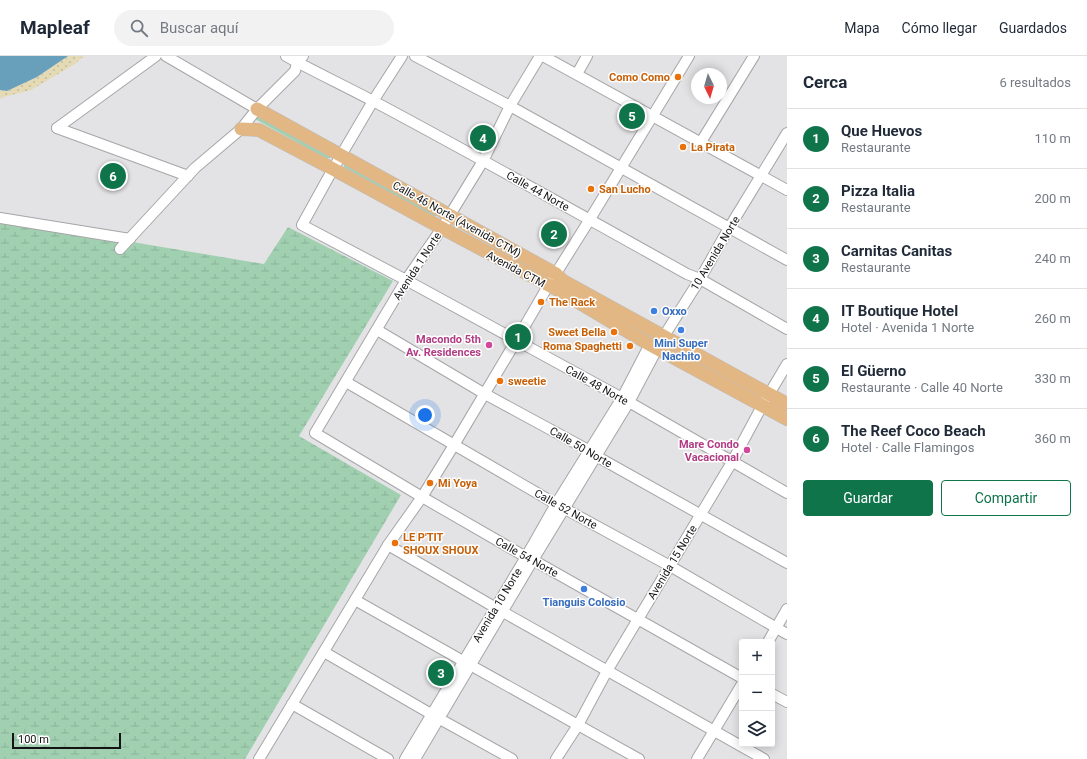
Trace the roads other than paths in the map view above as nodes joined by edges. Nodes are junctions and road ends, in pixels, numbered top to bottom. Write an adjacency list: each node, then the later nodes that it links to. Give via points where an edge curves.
1 (156, 56): 25 (street, via 57,128)
2 (166, 56): 15 (street)
3 (286, 56): 11 (street, Calle 44 Norte)
4 (402, 56): 13 (street)
5 (415, 56): 14 (street)
6 (540, 56): 14 (street, Avenida 1 Norte)
7 (543, 56): 12 (street)
8 (587, 56): 12 (street)
9 (689, 56): 16 (street)
10 (754, 56): 19 (street)
11 (300, 59): 13 (street, Calle 44 Norte); 15 (street, via 295,71)
12 (577, 74): 16 (street)
13 (373, 101): 20 (street); 21 (street, Calle 44 Norte)
14 (510, 106): 21 (street, Avenida 1 Norte); 22 (street)
15 (257, 109): 17 (street); 20 (main road, Calle 46 Norte (Avenida CTM))
16 (652, 115): 19 (street); 22 (street)
17 (241, 129): 23 (main road, Avenida CTM, via 259,130); 25 (street, via 194,168)
18 (787, 133): 24 (street, 10 Avenida Norte)
19 (701, 142): 24 (street)
20 (342, 155): 23 (street); 27 (main road, Calle 46 Norte (Avenida CTM))
21 (483, 161): 27 (street, Avenida 1 Norte); 29 (street, Calle 44 Norte)
22 (620, 167): 29 (street); 31 (street)
23 (333, 168): 30 (main road, Avenida CTM); 36 (street, Calle 48 Norte, via 302,225)
24 (758, 174): 26 (street); 31 (street, 10 Avenida Norte)
25 (188, 176): 32 (street)
26 (787, 190)
27 (450, 215): 30 (street, Avenida 1 Norte); 37 (main road, Calle 46 Norte (Avenida CTM))
28 (0, 218): 32 (street)
29 (590, 219): 35 (street, Calle 44 Norte, via 689,276); 37 (street)
30 (442, 228): 36 (street, Avenida 1 Norte); 37 (main road, Avenida CTM)
31 (730, 228): 34 (street); 35 (street, 10 Avenida Norte)
32 (130, 239): 33 (street)
33 (120, 249)
34 (787, 260)
35 (700, 279): 38 (street, Calle 44 Norte); 40 (street, 10 Avenida Norte)
36 (406, 280): 39 (street, Avenida 1 Norte); 41 (street, Calle 48 Norte)
37 (556, 283): 40 (main road, Calle 46 Norte (Avenida CTM)); 41 (street); 42 (main road, Avenida CTM)
38 (787, 329)
39 (377, 330): 44 (street, Avenida 1 Norte); 45 (street, Calle 50 Norte)
40 (660, 334): 42 (street, 10 Avenida Norte); 46 (main road)
41 (516, 341): 45 (street); 47 (street, Calle 48 Norte)
42 (654, 346): 47 (street, 10 Avenida Norte); 49 (main road, Avenida CTM)
43 (787, 364): 46 (street, Avenida 15 Norte)
44 (346, 382): 51 (street, Avenida 1 Norte); 52 (street, Calle 52 Norte)
45 (485, 394): 52 (street); 53 (street, Calle 50 Norte)
46 (770, 395): 48 (main road); 49 (street, Avenida 15 Norte)
47 (625, 400): 53 (street, 10 Avenida Norte); 54 (street, Calle 48 Norte)
48 (787, 404)
49 (762, 406): 50 (main road, Avenida CTM); 54 (street, Avenida 15 Norte)
50 (787, 419)
51 (315, 433): 56 (street, Calle 54 Norte)
52 (454, 445): 56 (street); 57 (street, Calle 52 Norte)
53 (593, 454): 57 (street, Avenida 10 Norte); 58 (street, Calle 50 Norte)
54 (732, 462): 55 (street, Calle 48 Norte); 58 (street, Avenida 15 Norte)
55 (787, 493)
56 (422, 497): 59 (street); 60 (street, Calle 54 Norte)
57 (560, 506): 60 (street, Avenida 10 Norte); 62 (street, Calle 52 Norte)
58 (701, 514): 61 (street, Calle 50 Norte); 62 (street, Avenida 15 Norte)
59 (388, 545): 63 (street); 64 (street)
60 (529, 559): 64 (street, Avenida 10 Norte); 66 (street, Calle 54 Norte)
61 (787, 563)
62 (670, 566): 66 (street, Avenida 15 Norte); 67 (street, Calle 52 Norte)
63 (355, 600): 70 (street); 71 (street)
64 (499, 610): 71 (street, Avenida 10 Norte); 72 (street)
65 (787, 610): 67 (street)
66 (638, 620): 72 (street, Avenida 15 Norte); 73 (street, Calle 54 Norte)
67 (776, 628): 68 (street, Calle 52 Norte); 69 (street)
68 (787, 634)
69 (770, 639)
70 (324, 652): 77 (street); 78 (street)
71 (467, 664): 78 (street, Avenida 10 Norte); 79 (street)
72 (607, 671): 79 (street, Avenida 15 Norte); 80 (street)
73 (739, 676)
74 (739, 689): 80 (street)
75 (775, 696): 76 (street)
76 (787, 702)
77 (292, 704): 81 (street); 82 (street)
78 (435, 716): 83 (street, Avenida 10 Norte); 84 (street, Avenida 10 Norte); 85 (street)
79 (578, 725): 86 (street, Avenida 15 Norte); 87 (street)
80 (714, 731): 88 (street); 89 (street)
81 (261, 758)
82 (388, 759)
83 (405, 759)
84 (415, 759)
85 (512, 759)
86 (556, 759)
87 (639, 759)
88 (697, 759)
89 (764, 759)

